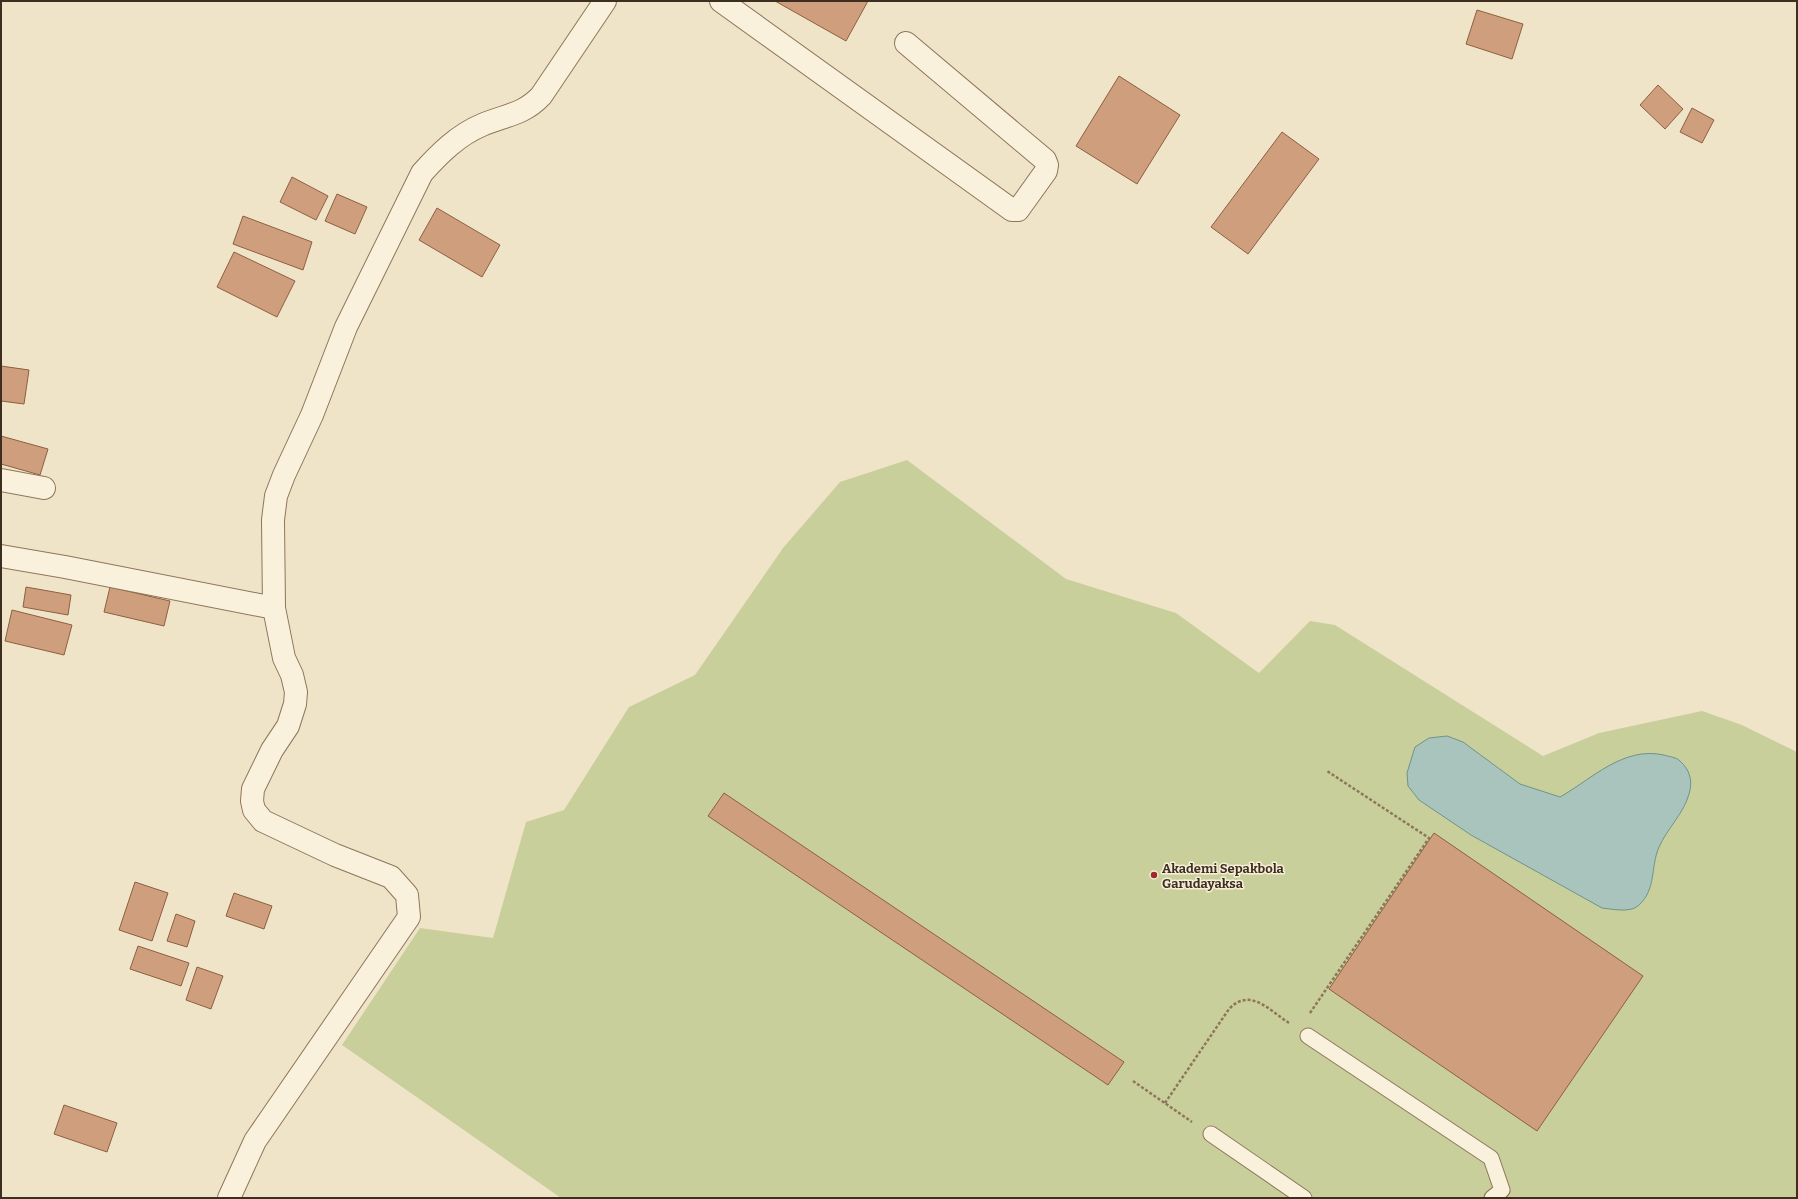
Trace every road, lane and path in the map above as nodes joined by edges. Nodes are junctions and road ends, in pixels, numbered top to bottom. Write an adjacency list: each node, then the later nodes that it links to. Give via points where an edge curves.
1 (605, 1): 7 (street, via 533,104 516,114 481,126 463,137 441,152 422,173 346,327 312,415 276,496 273,520)
2 (721, 1): 3 (street, via 1012,210 1021,208 1046,171 1046,160)
3 (906, 43)
4 (1, 480): 5 (street)
5 (44, 488)
6 (1, 556): 7 (street, via 65,566)
7 (274, 608): 14 (street, via 284,658 296,692 295,704 288,726 272,750 253,789 254,810 263,822 391,877 407,895 409,917 256,1141)
8 (1327, 771): 9 (path, via 1429,838)
9 (1303, 1033): 11 (path, via 1254,1000 1245,998 1236,1001); 13 (lane, via 1491,1158)
10 (1133, 1081): 11 (path)
11 (1165, 1103): 12 (path)
12 (1210, 1134): 15 (lane)
13 (1500, 1196)
14 (229, 1198)
15 (1304, 1198)

